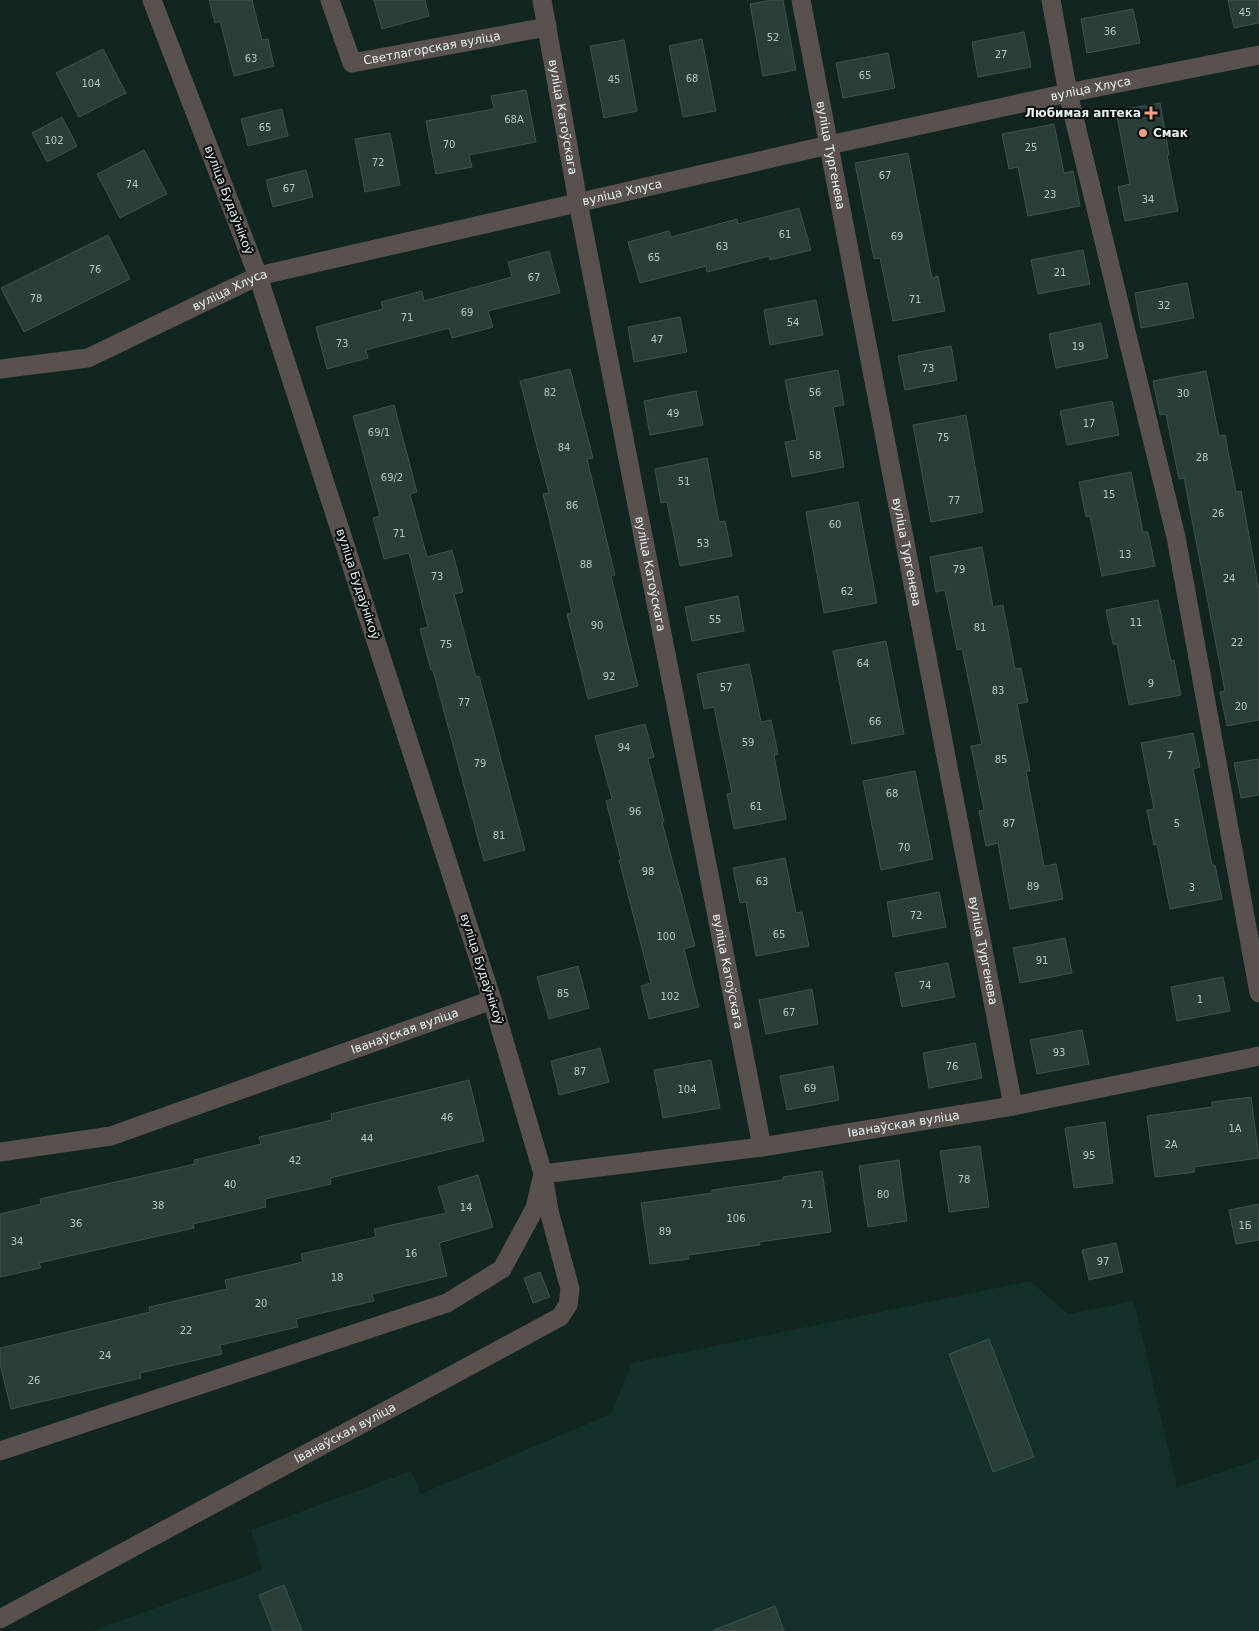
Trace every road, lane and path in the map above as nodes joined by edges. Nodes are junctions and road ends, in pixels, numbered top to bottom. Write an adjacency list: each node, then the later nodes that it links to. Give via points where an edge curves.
1 (152, 0): 11 (street, вуліца Будаўнікоў)
2 (330, 0): 6 (street, Светлагорская вуліца, via 352,63)
3 (542, 0): 6 (street, вуліца Катоўскага)
4 (800, 0): 9 (street, вуліца Тургенева)
5 (1051, 0): 8 (street)
6 (547, 28): 10 (street, вуліца Катоўскага)
7 (1259, 55): 8 (street, вуліца Хлуса)
8 (1068, 93): 9 (street, вуліца Хлуса); 13 (street, via 1176,537)
9 (829, 145): 10 (street, вуліца Хлуса); 16 (street, вуліца Тургенева)
10 (578, 202): 11 (street, вуліца Хлуса); 17 (street, вуліца Катоўскага)
11 (258, 276): 12 (street, вуліца Хлуса, via 88,358); 14 (street, вуліца Будаўнікоў)
12 (0, 369)
13 (1259, 993)
14 (492, 1000): 18 (street, Іванаўская вуліца, via 111,1136); 19 (street, вуліца Будаўнікоў)
15 (1259, 1056): 16 (street, Іванаўская вуліца)
16 (1014, 1106): 17 (street, Іванаўская вуліца)
17 (762, 1147): 19 (street, Іванаўская вуліца)
18 (0, 1152)
19 (543, 1174): 20 (street, via 535,1208 502,1269 447,1303); 21 (street, Іванаўская вуліца, via 549,1211 570,1289 568,1305 560,1317)
20 (0, 1451)
21 (0, 1619)

